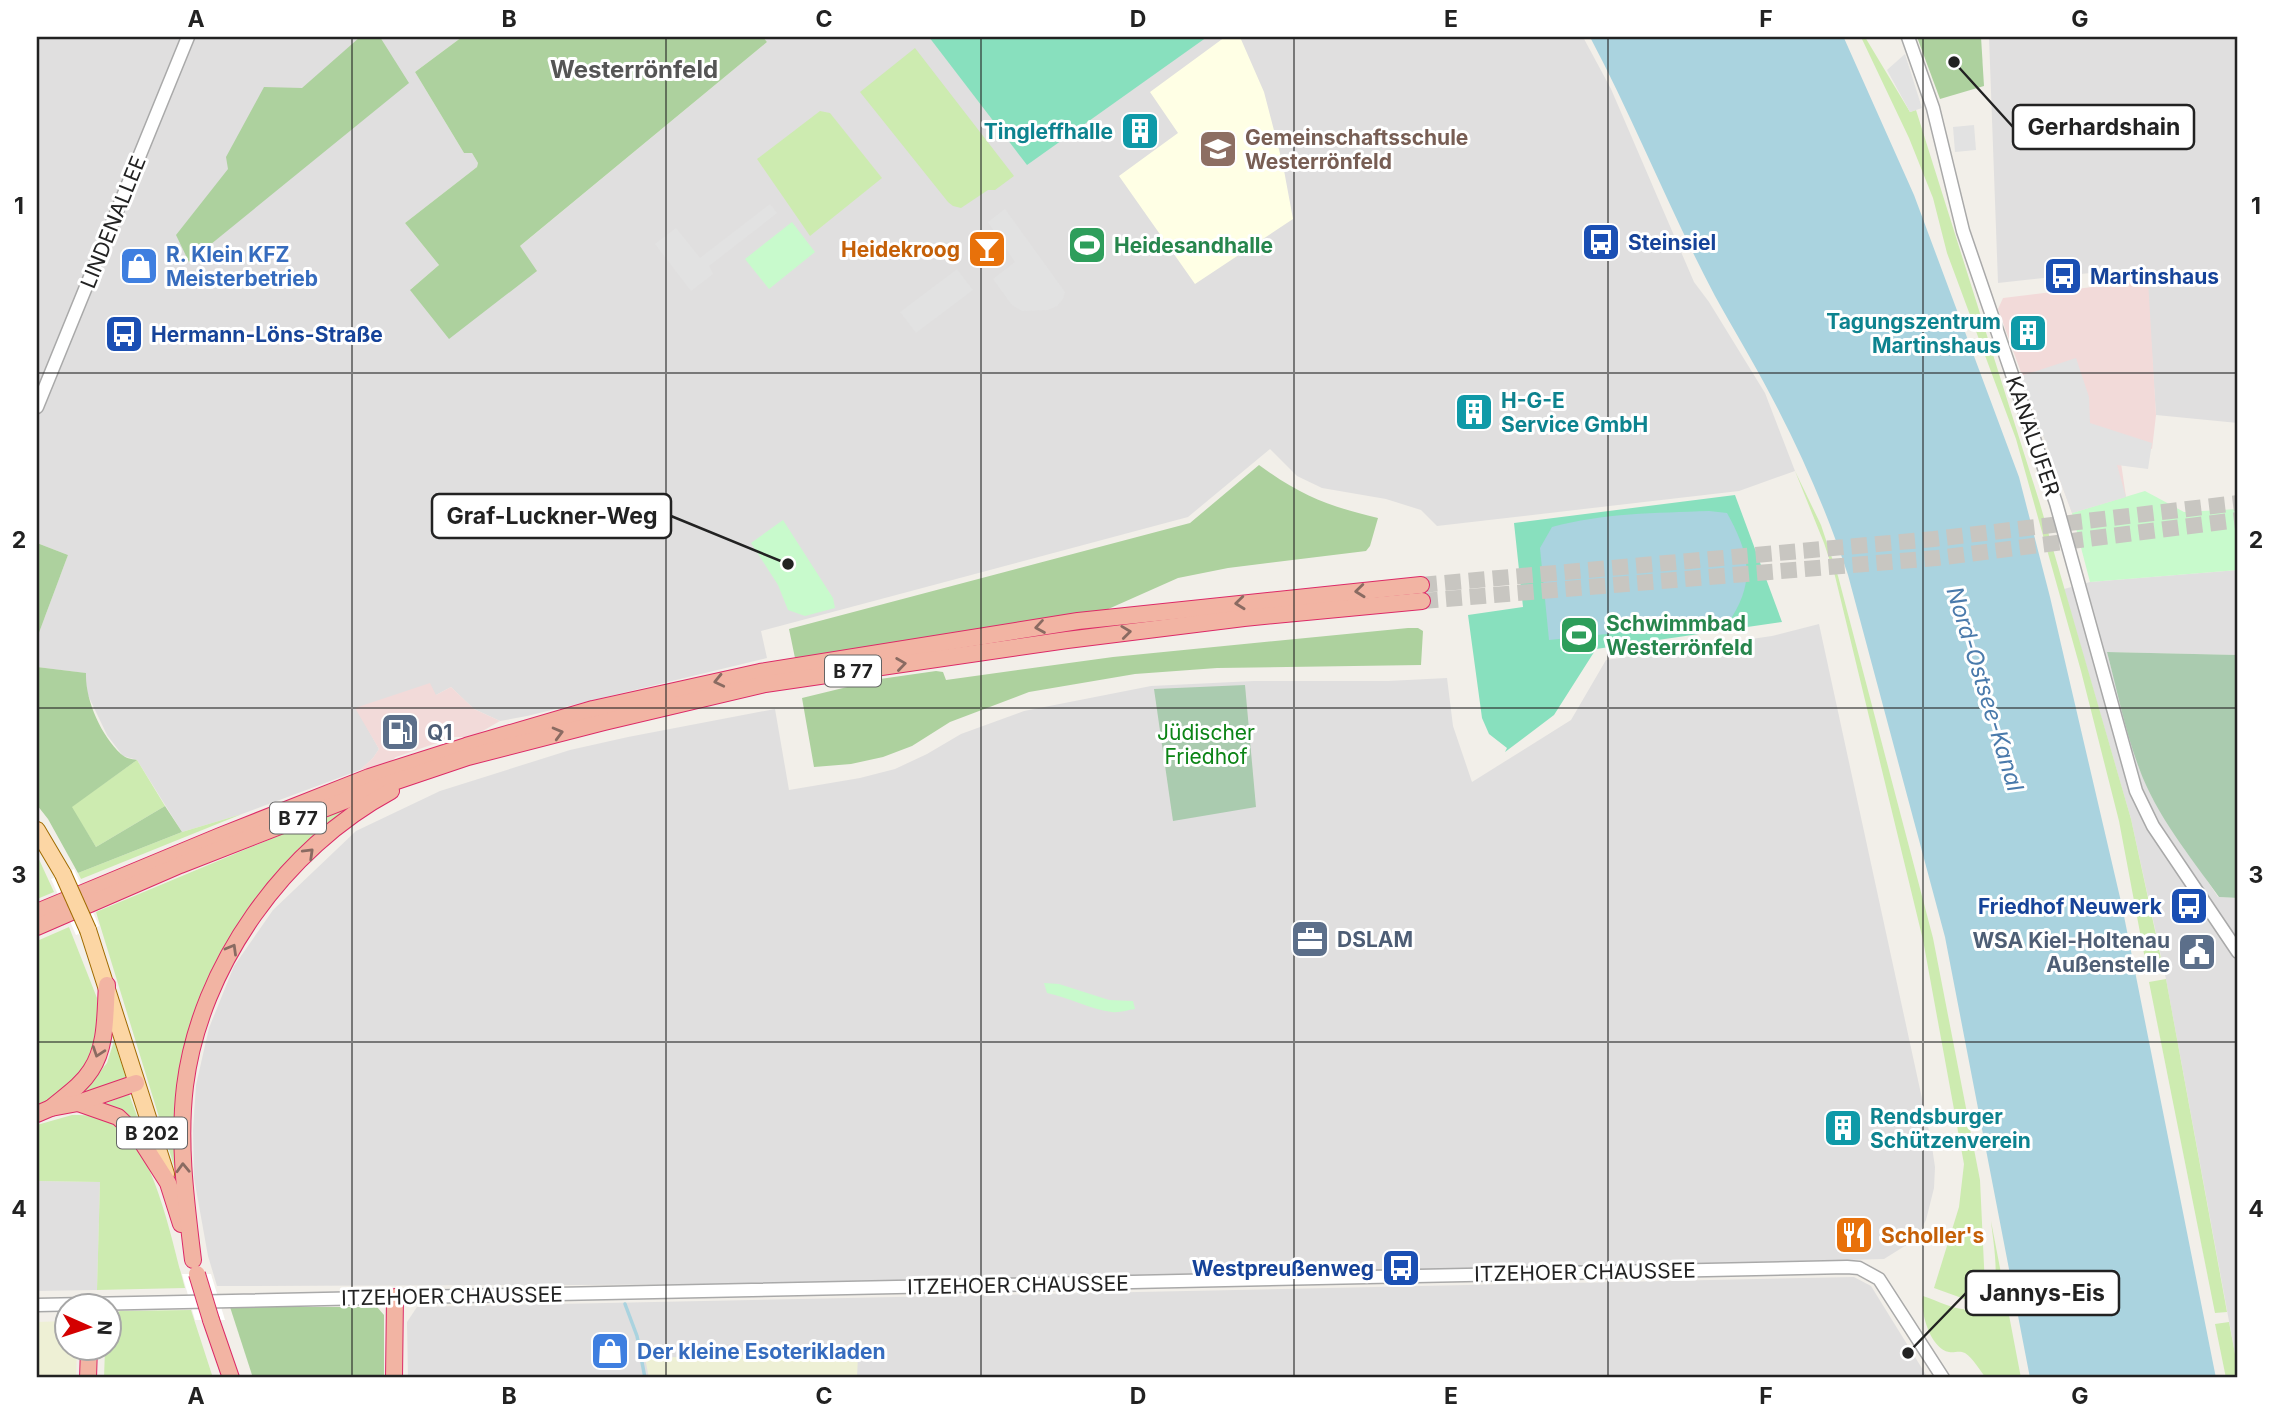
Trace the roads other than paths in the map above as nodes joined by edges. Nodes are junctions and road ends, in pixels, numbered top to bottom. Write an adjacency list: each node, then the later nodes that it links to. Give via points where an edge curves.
1 (187, 37): 3 (street, LINDENALLEE)
2 (1908, 37): 8 (street, KANALUFER, via 1933,108 1963,231 2056,503 2131,775 2153,826)
3 (37, 407)
4 (468, 757): 6 (highway, B 77, one-way to 6, via 765,684 1421,593 1078,621 760,672 593,709 369,778); 7 (highway, B 77, via 192,860); 14 (highway, one-way to 4, via 183,1178 185,1085 198,1025 225,962 262,903 335,829 389,792 442,773)
5 (37, 830): 9 (main road, B 202, bridge, via 88,930)
6 (37, 912)
7 (37, 927)
8 (2238, 952)
9 (107, 985): 10 (main road, B 202); 12 (highway, one-way to 12, via 103,1038 91,1070)
10 (136, 1083): 11 (highway); 13 (main road, B 202)
11 (78, 1103): 12 (highway); 13 (highway, via 128,1125)
12 (44, 1111)
13 (169, 1183): 14 (highway, B 202)
14 (195, 1267): 17 (highway, B 202, bridge)
15 (395, 1297): 16 (street, ITZEHOER CHAUSSEE); 18 (highway); 19 (street, ITZEHOER CHAUSSEE, via 1847,1267 1879,1279)
16 (122, 1304)
17 (231, 1378)
18 (394, 1378)
19 (1943, 1378)

